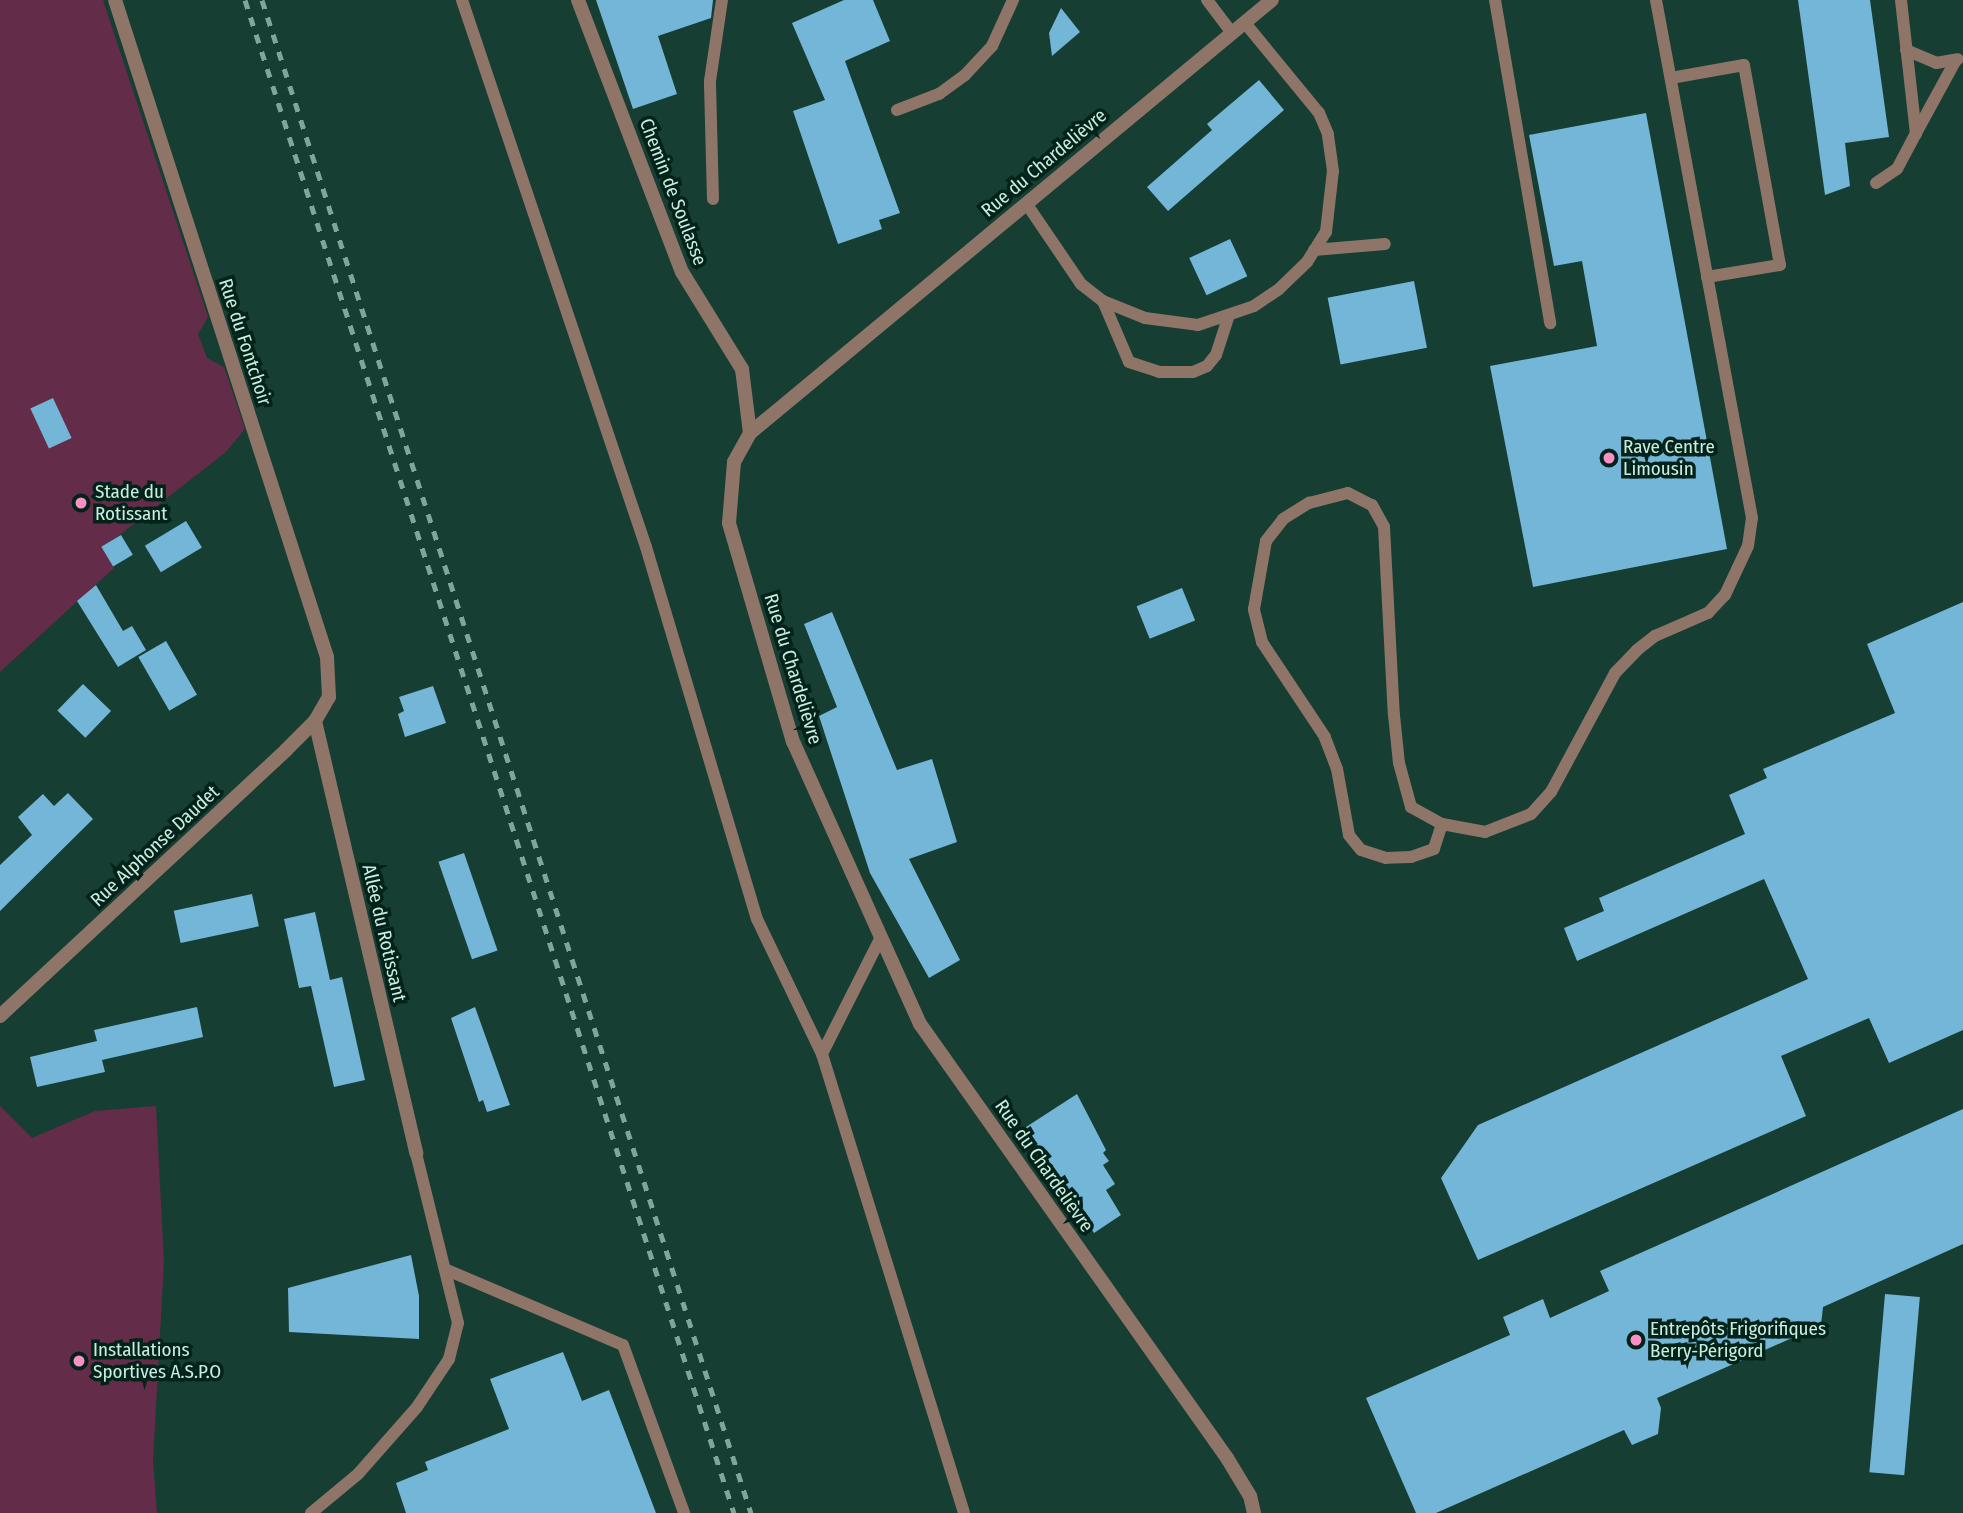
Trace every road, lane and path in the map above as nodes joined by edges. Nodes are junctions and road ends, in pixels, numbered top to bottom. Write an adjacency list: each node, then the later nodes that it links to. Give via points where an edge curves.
1 (115, 0): 28 (street, Rue du Fontchoir, via 327,657)
2 (462, 0): 33 (lane, via 646,547 757,919)
3 (578, 0): 27 (street, Chemin de Soulasse, via 682,272 742,369)
4 (722, 0): 19 (lane, via 710,81)
5 (1013, 0): 16 (lane, via 992,46 965,75 939,94)
6 (1207, 0): 12 (lane)
7 (1272, 0): 11 (street, Rue du Chardelièvre)
8 (1495, 0): 26 (lane)
9 (1657, 0): 15 (lane)
10 (1901, 0): 13 (lane)
11 (1245, 23): 12 (street, Rue du Chardelièvre); 22 (lane, via 1320,113 1328,134 1333,204 1326,232)
12 (1232, 33): 20 (street, Rue du Chardelièvre)
13 (1906, 50): 14 (lane, via 1936,63); 17 (lane)
14 (1959, 58): 17 (lane)
15 (1671, 78): 23 (lane); 23 (lane, via 1744,65 1780,265)
16 (897, 110)
17 (1916, 134): 18 (lane, via 1897,169)
18 (1875, 183)
19 (713, 199)
20 (1026, 203): 24 (lane, via 1081,284); 27 (street, Rue du Chardelièvre)
21 (1385, 244): 22 (lane)
22 (1314, 250): 25 (lane, via 1279,289)
23 (1707, 277): 30 (lane, via 1752,518 1741,569 1708,613 1655,636 1615,673 1583,728 1575,755 1531,814 1485,832)
24 (1103, 301): 25 (lane, via 1171,324 1198,325); 25 (lane, via 1129,362 1158,372 1192,372 1207,366 1216,355)
25 (1228, 317)
26 (1549, 323)
27 (750, 433): 31 (street, Rue du Chardelièvre, via 734,462 729,523 793,741)
28 (328, 697): 29 (street, Rue Alphonse Daudet)
29 (315, 721): 32 (street, Rue Alphonse Daudet); 34 (street, Allée du Rotissant)
30 (1442, 824): 30 (lane, via 1411,807 1399,764 1384,527 1372,505 1348,493 1309,503 1283,519 1266,541 1254,609 1262,642 1325,737 1337,769 1349,835 1361,850 1386,858 1411,858 1434,849)
31 (881, 937): 33 (lane); 39 (street, Rue du Chardelièvre, via 920,1024 1227,1458 1250,1496)
32 (0, 1016)
33 (822, 1054): 38 (lane)
34 (416, 1153): 35 (lane)
35 (447, 1270): 36 (lane, via 458,1323 449,1359 417,1407 358,1475); 37 (lane, via 623,1345)
36 (311, 1513)
37 (684, 1513)
38 (964, 1513)
39 (1254, 1513)

